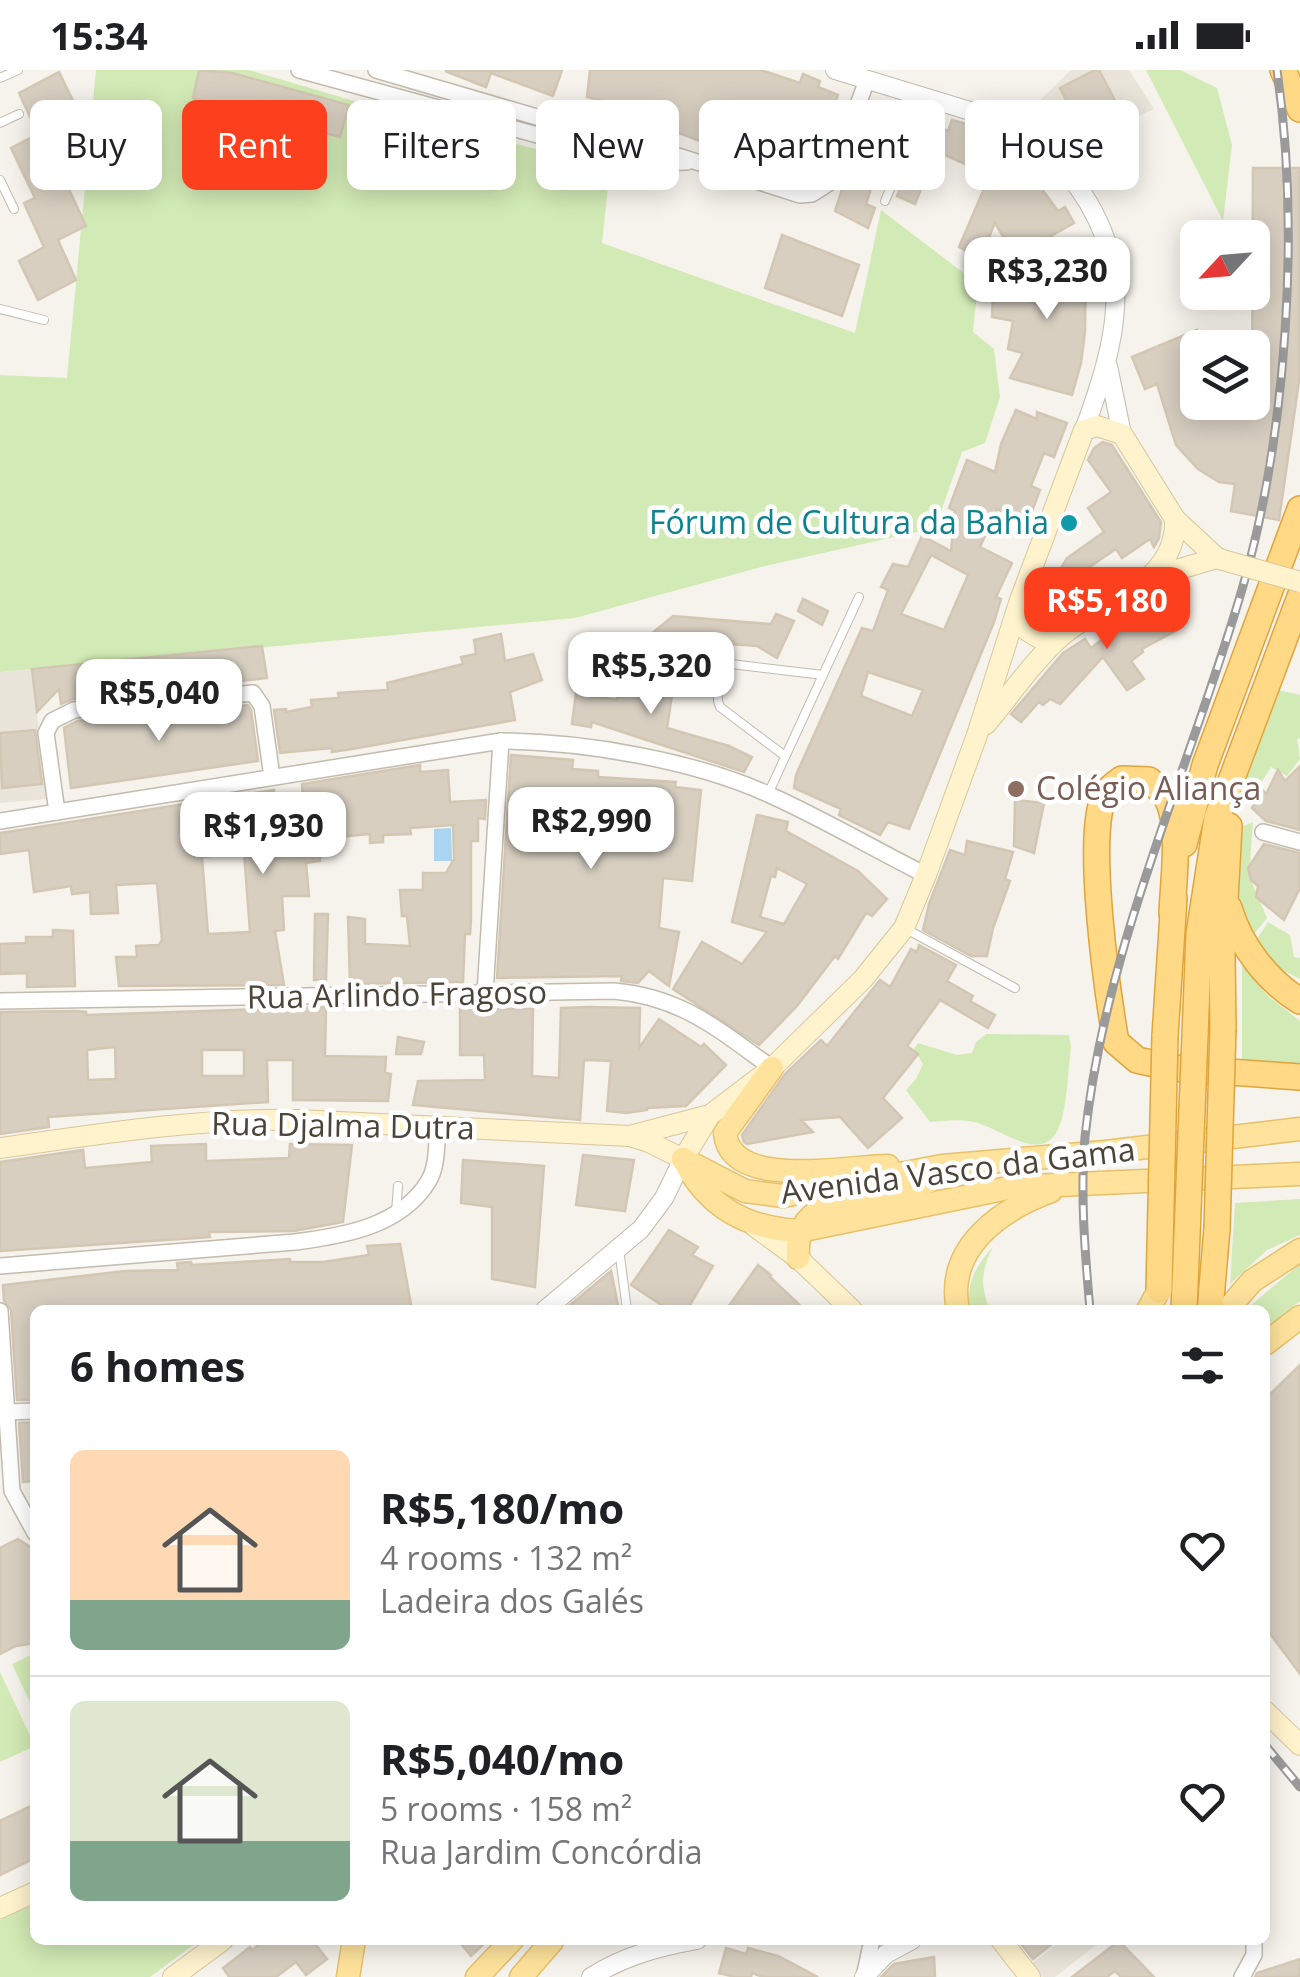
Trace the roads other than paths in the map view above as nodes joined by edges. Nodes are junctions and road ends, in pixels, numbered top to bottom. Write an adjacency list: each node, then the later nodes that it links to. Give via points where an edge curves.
1 (18, 70): 6 (lane)
2 (298, 70): 11 (street, via 640,163)
3 (376, 70): 11 (street)
4 (1283, 70): 8 (highway)
5 (850, 74): 7 (street); 11 (street, via 821,190 800,194)
6 (0, 78)
7 (928, 99): 13 (lane); 17 (street, via 1027,132 1086,198 1115,274)
8 (1300, 109)
9 (19, 114): 10 (lane)
10 (0, 123)
11 (691, 162)
12 (0, 180): 14 (lane)
13 (885, 201)
14 (14, 209)
15 (0, 309): 16 (lane)
16 (44, 320)
17 (1108, 366): 18 (street); 19 (street)
18 (1084, 430): 19 (main road, via 1097,426); 27 (main road)
19 (1122, 434): 21 (main road)
20 (1300, 509): 44 (highway, via 1205,764)
21 (1175, 519): 22 (main road); 23 (main road, via 1168,552)
22 (1220, 559): 23 (main road); 24 (main road, bridge)
23 (1149, 578): 28 (main road)
24 (1300, 582)
25 (1300, 596): 33 (highway)
26 (859, 597): 29 (lane)
27 (1020, 600): 28 (main road, via 1026,630); 30 (main road)
28 (1057, 639): 30 (main road)
29 (823, 675): 32 (lane); 32 (lane, via 726,667 716,698 720,707)
30 (977, 736): 42 (main road)
31 (501, 742): 34 (street); 36 (street, via 650,760); 47 (street)
32 (785, 756): 36 (lane)
33 (1235, 766): 43 (highway); 75 (highway, bridge, via 1203,890)
34 (272, 777): 37 (street); 37 (street, via 262,706 253,693 74,710 52,721 46,733)
35 (1096, 784): 40 (lane)
36 (768, 794): 42 (street)
37 (56, 812): 38 (street)
38 (0, 821)
39 (1263, 832): 41 (street)
40 (1096, 833): 44 (highway, via 1104,796 1122,779 1149,780 1165,795 1173,818); 51 (highway, via 1116,1042 1137,1060 1174,1068)
41 (1300, 842)
42 (926, 875): 45 (main road)
43 (1224, 891): 49 (highway, via 1253,957); 76 (highway, bridge)
44 (1172, 913): 70 (highway, bridge)
45 (904, 928): 46 (lane); 50 (main road)
46 (1015, 988)
47 (484, 993): 48 (street, Rua Arlindo Fragoso); 50 (street, Rua Arlindo Fragoso, via 654,996 710,1022)
48 (0, 1001)
49 (1300, 1001)
50 (772, 1068): 52 (main road); 59 (main road, via 725,1132 740,1159 784,1171)
51 (1300, 1077)
52 (710, 1116): 55 (main road); 57 (main road)
53 (438, 1127): 55 (main road, Rua Djalma Dutra); 56 (main road, Rua Djalma Dutra, via 402,1135 245,1119); 63 (street, via 428,1182)
54 (1300, 1129): 58 (main road, Avenida Vasco da Gama)
55 (630, 1136): 57 (main road, Rua Djalma Dutra)
56 (0, 1148)
57 (682, 1159): 59 (main road, Avenida Vasco da Gama, via 764,1196); 64 (main road, via 709,1198); 66 (street, via 656,1210)
58 (993, 1160): 59 (main road, Avenida Vasco da Gama); 65 (main road, via 818,1212)
59 (942, 1166)
60 (1300, 1174): 61 (main road)
61 (1077, 1182): 65 (main road, via 976,1192); 74 (main road, via 1004,1212 975,1239 956,1284)
62 (398, 1186): 63 (lane)
63 (396, 1212): 69 (street, via 337,1237)
64 (744, 1220): 65 (main road); 68 (main road)
65 (799, 1232): 68 (main road)
66 (618, 1249): 71 (street); 72 (lane)
67 (1300, 1250): 77 (main road, via 1252,1281)
68 (798, 1258): 73 (main road)
69 (0, 1266)
70 (1154, 1304)
71 (550, 1305)
72 (626, 1305)
73 (847, 1305)
74 (958, 1305)
75 (1184, 1305)
76 (1210, 1305)
77 (1231, 1305)
78 (0, 1311): 82 (street)
79 (1300, 1317): 80 (main road)
80 (1270, 1340)
81 (30, 1410): 82 (street)
82 (6, 1412): 83 (street, via 12,1491)
83 (30, 1523)
84 (1270, 1716): 85 (main road)
85 (1300, 1745)
86 (30, 1894): 87 (main road)
87 (0, 1908)
88 (216, 1945): 97 (main road)
89 (353, 1945): 98 (main road)
90 (507, 1945): 99 (main road)
91 (549, 1945): 100 (main road)
92 (669, 1945): 101 (street)
93 (871, 1945): 102 (street)
94 (903, 1945): 102 (street)
95 (1005, 1945): 103 (main road)
96 (1254, 1945): 104 (street)
97 (173, 1977)
98 (348, 1977)
99 (477, 1977)
100 (521, 1977)
101 (591, 1977)
102 (864, 1977)
103 (1030, 1977)
104 (1242, 1977)

